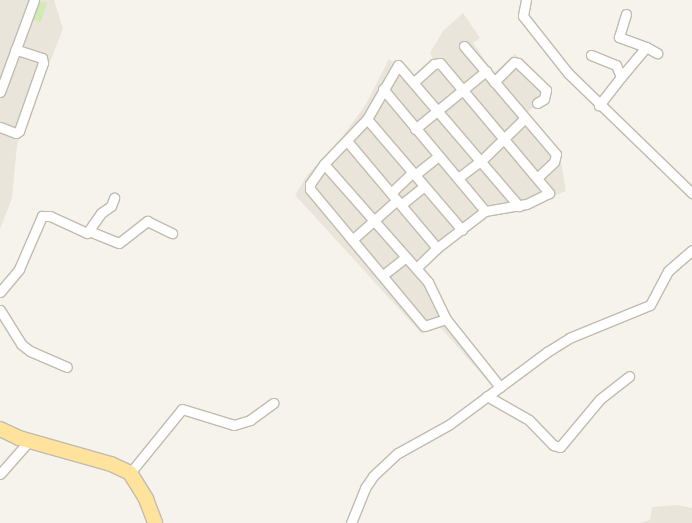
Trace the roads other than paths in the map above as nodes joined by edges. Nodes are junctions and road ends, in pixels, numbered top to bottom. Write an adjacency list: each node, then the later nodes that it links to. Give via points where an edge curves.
1 (34, 0): 6 (street)
2 (526, 0): 17 (street, via 523,16 568,73)
3 (626, 14): 5 (street, via 619,37)
4 (464, 46): 9 (street)
5 (646, 48): 7 (street); 10 (street)
6 (16, 49): 15 (street); 21 (street, via 42,58 43,63 19,131 16,133)
7 (657, 53)
8 (591, 55): 10 (street, via 616,65)
9 (486, 71): 12 (street); 14 (street)
10 (621, 77): 17 (street)
11 (414, 82): 13 (street, via 398,65); 14 (street, via 438,63); 18 (street)
12 (494, 82): 16 (street, via 514,62 518,63 546,90 544,99); 19 (street)
13 (383, 89): 20 (street); 22 (street)
14 (461, 91): 18 (street); 23 (street)
15 (0, 92)
16 (537, 104)
17 (599, 105): 33 (street)
18 (437, 111): 22 (street); 26 (street)
19 (526, 118): 23 (street); 30 (street, via 556,154 554,162)
20 (367, 119): 24 (street); 28 (street)
21 (0, 127)
22 (415, 129): 25 (street)
23 (503, 139): 26 (street); 30 (street)
24 (347, 141): 27 (street); 32 (street)
25 (438, 156): 28 (street); 29 (street)
26 (482, 160): 29 (street); 36 (street)
27 (324, 164): 38 (street); 42 (street, via 309,187)
28 (415, 173): 31 (street); 32 (street)
29 (458, 178): 37 (street)
30 (537, 178): 36 (street, via 549,194)
31 (424, 186): 35 (street); 39 (street)
32 (391, 193): 35 (street)
33 (692, 193)
34 (114, 198): 40 (street, via 111,206 97,217)
35 (400, 202): 38 (street); 43 (street)
36 (519, 206): 37 (street)
37 (485, 211): 39 (street)
38 (374, 221): 42 (street); 45 (street)
39 (462, 230): 43 (street)
40 (90, 231): 41 (street, via 119,243 147,221); 48 (street, via 82,232 43,215 19,269)
41 (172, 233)
42 (352, 240): 47 (street)
43 (437, 248): 46 (street)
44 (692, 251): 53 (street, via 668,271 650,304 569,338)
45 (406, 257): 46 (street); 47 (street)
46 (416, 268): 50 (street, via 432,289)
47 (383, 274): 50 (street, via 424,326)
48 (0, 292)
49 (0, 310): 51 (street, via 21,344 30,351)
50 (447, 320): 53 (street)
51 (67, 367)
52 (630, 376): 54 (street, via 600,399 560,447 553,445 529,420)
53 (500, 387): 54 (street)
54 (487, 396): 61 (street, via 450,424 387,461 365,488)
55 (273, 403): 58 (street, via 250,420 234,425 182,409)
56 (0, 429): 57 (main road)
57 (29, 441): 58 (main road, via 111,464); 59 (street)
58 (130, 473): 60 (main road, via 146,499)
59 (0, 474)
60 (155, 523)
61 (351, 523)

